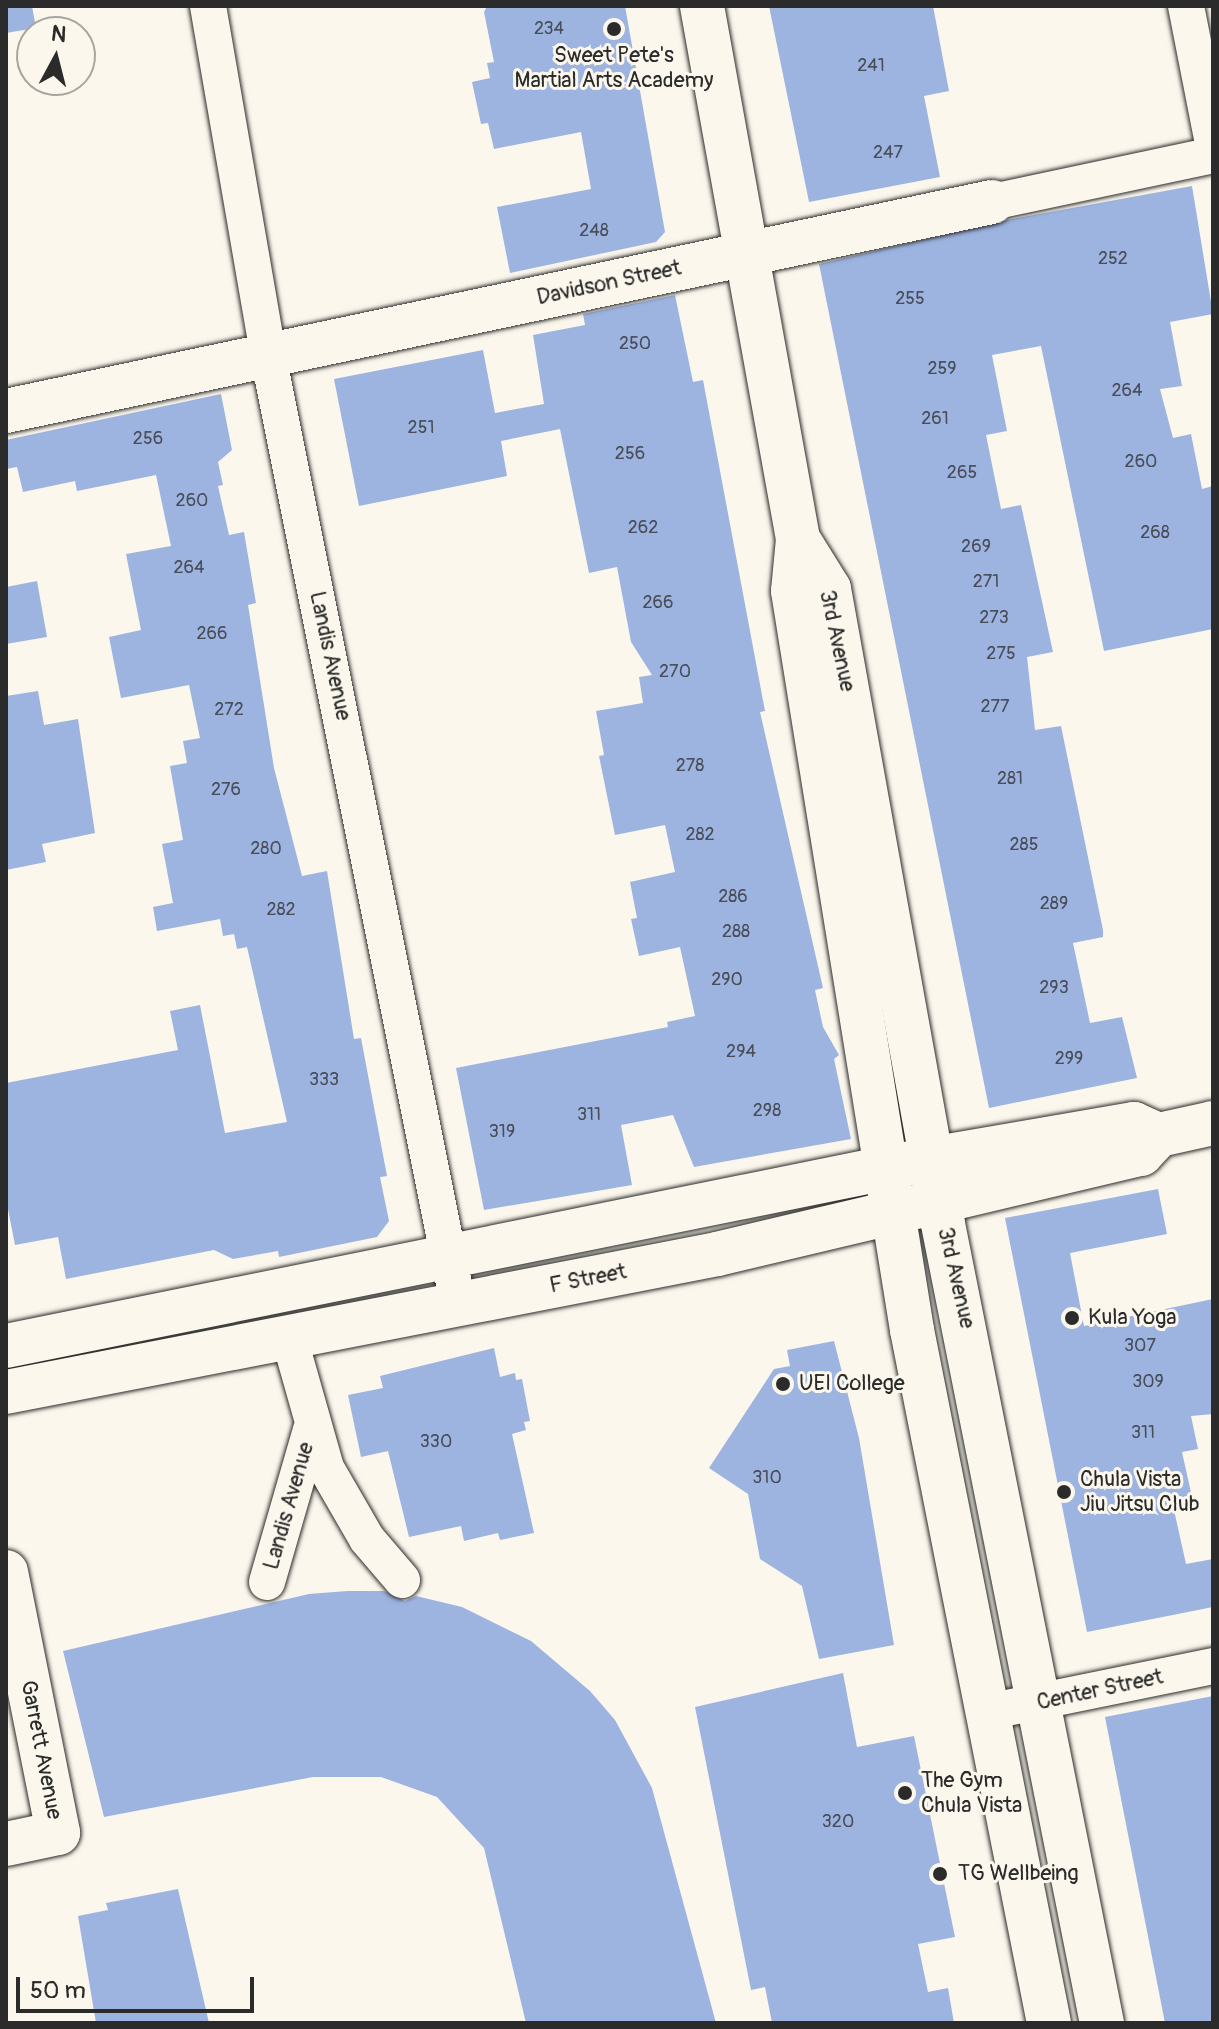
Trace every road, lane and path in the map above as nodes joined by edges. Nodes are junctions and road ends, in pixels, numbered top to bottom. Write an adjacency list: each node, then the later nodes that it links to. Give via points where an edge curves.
1 (208, 6): 8 (street, Landis Avenue)
2 (702, 6): 7 (main road, 3rd Avenue)
3 (1186, 6): 4 (street)
4 (1213, 143)
5 (1213, 155): 6 (street, Davidson Street)
6 (992, 202): 7 (main road, Davidson Street)
7 (749, 252): 8 (main road, Davidson Street); 10 (main road, 3rd Avenue)
8 (268, 352): 9 (main road, Davidson Street, via 222,368); 14 (street, Landis Avenue)
9 (6, 411)
10 (798, 539): 12 (main road, 3rd Avenue, via 829,589); 13 (main road, 3rd Avenue, via 793,591)
11 (1213, 1123): 12 (main road, F Street, via 1159,1135 1134,1124)
12 (935, 1180): 13 (main road, F Street); 24 (main road, 3rd Avenue)
13 (892, 1188): 14 (main road, F Street); 15 (main road, F Street, via 717,1254); 25 (main road, 3rd Avenue, via 912,1330)
14 (445, 1255): 15 (street, Landis Avenue); 17 (main road, F Street)
15 (458, 1304): 16 (main road, F Street)
16 (289, 1337): 18 (main road, F Street); 19 (street, Landis Avenue)
17 (6, 1346)
18 (6, 1392)
19 (311, 1430): 21 (street, Landis Avenue, via 367,1539); 22 (street, Landis Avenue)
20 (6, 1572): 26 (main road, Garrett Avenue, via 58,1833)
21 (402, 1580)
22 (267, 1582)
23 (1213, 1666): 24 (street, Center Street)
24 (1039, 1703): 25 (street, Center Street); 28 (main road, 3rd Avenue)
25 (987, 1712): 27 (main road, 3rd Avenue)
26 (6, 1844)
27 (1049, 2023)
28 (1102, 2023)

